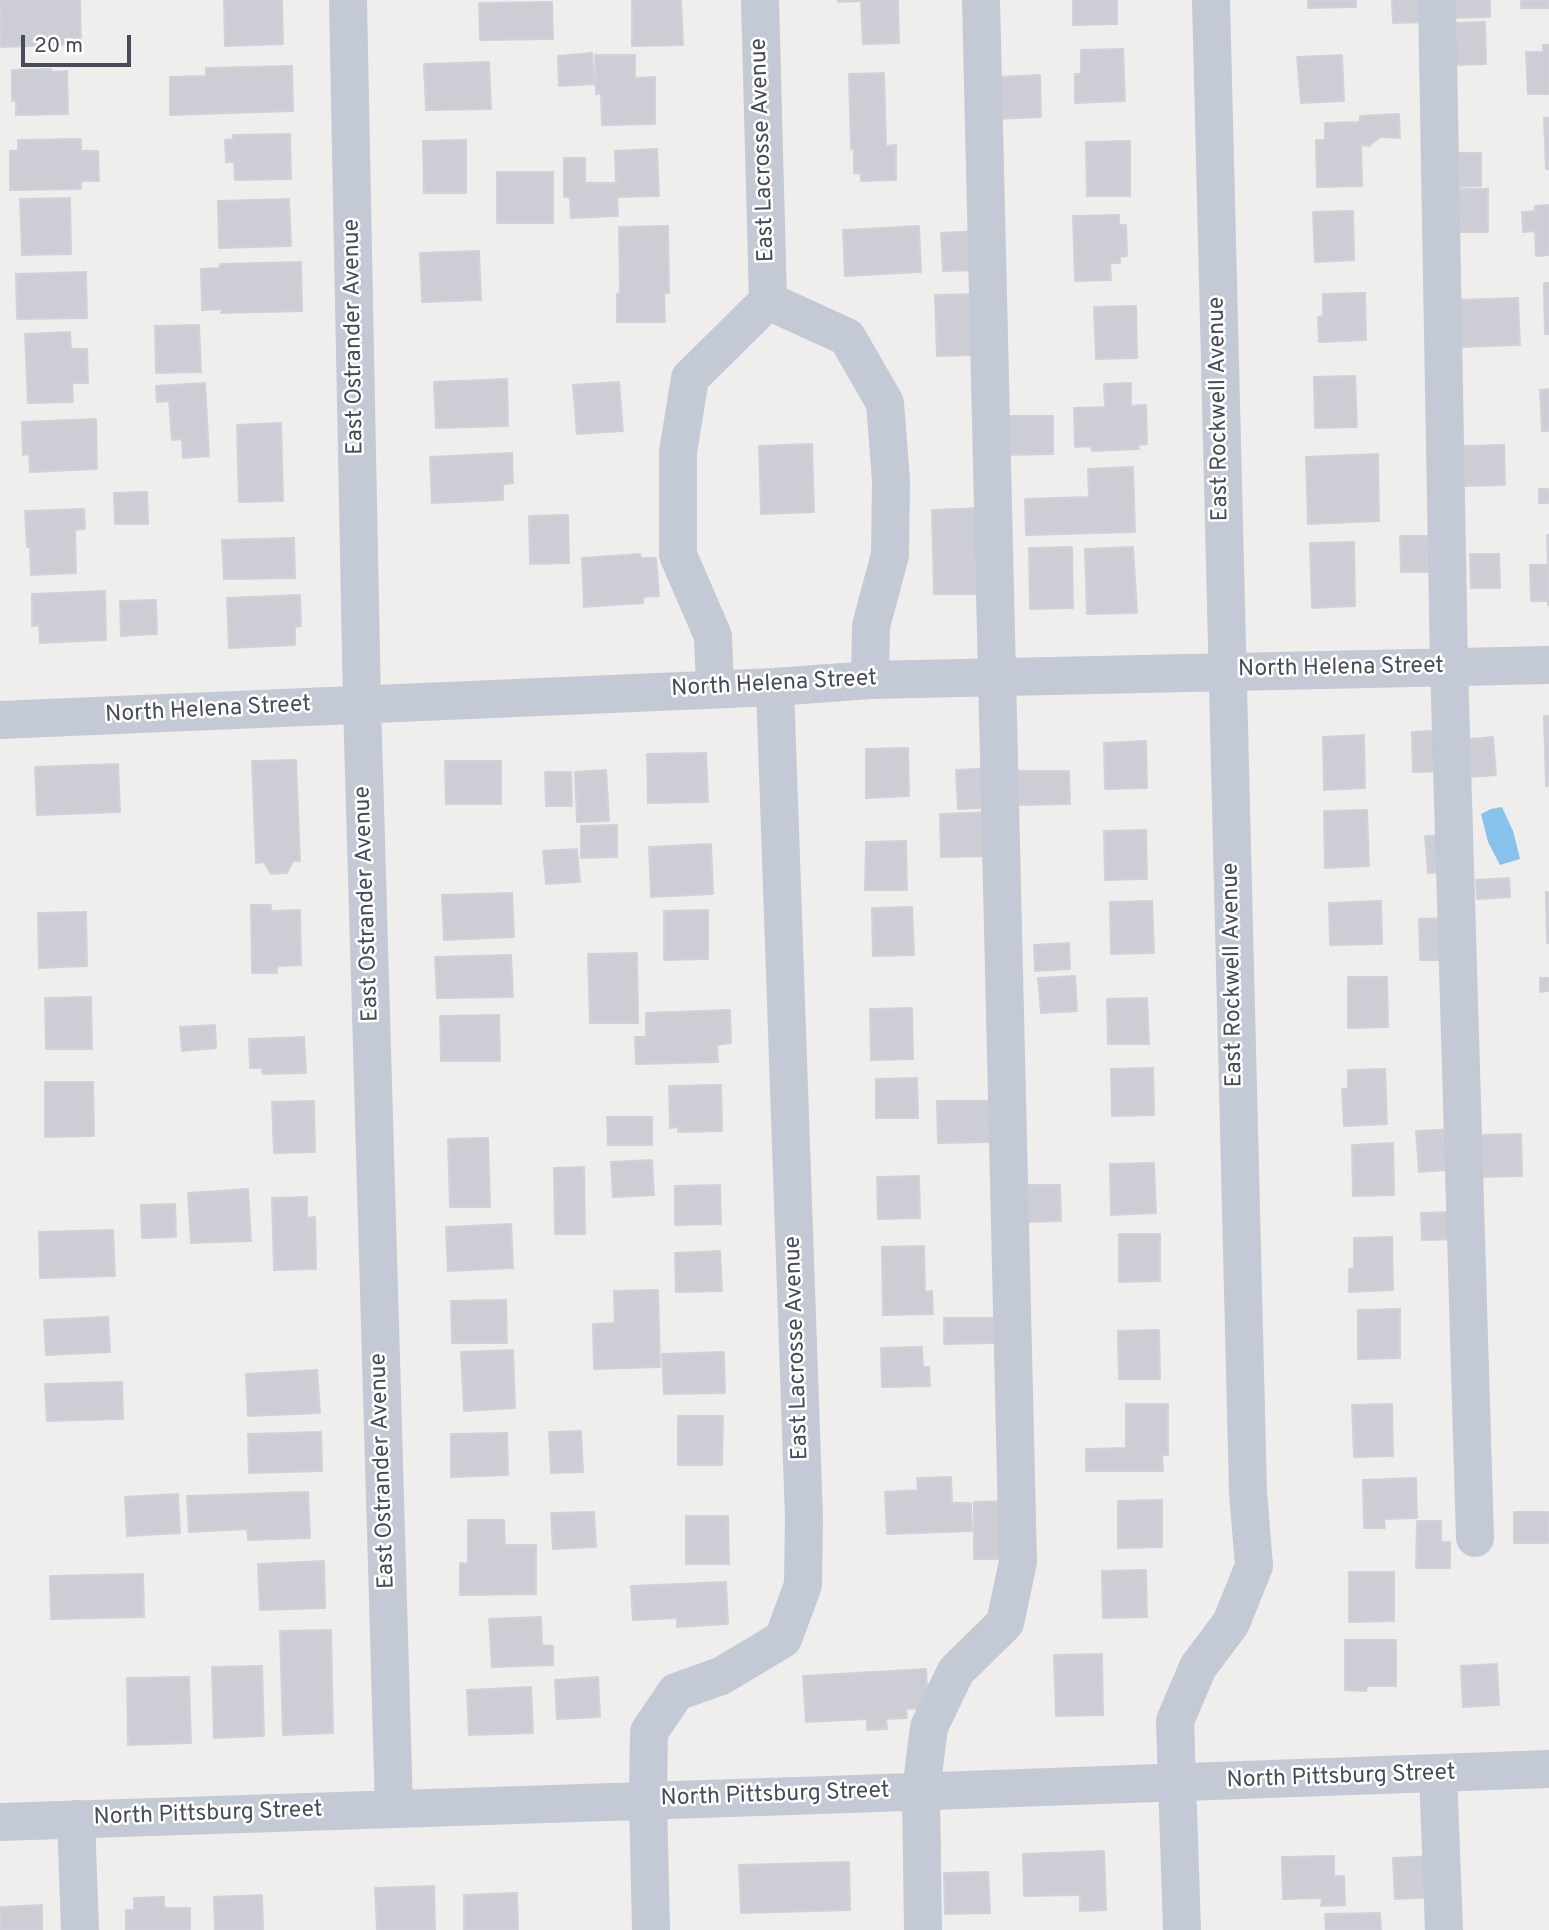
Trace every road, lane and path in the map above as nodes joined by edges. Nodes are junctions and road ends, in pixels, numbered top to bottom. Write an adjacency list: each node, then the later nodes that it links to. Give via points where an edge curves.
1 (348, 0): 14 (street, East Ostrander Avenue)
2 (760, 0): 6 (street, East Lacrosse Avenue)
3 (981, 0): 10 (street)
4 (1211, 0): 9 (street, East Rockwell Avenue)
5 (1437, 0): 8 (street)
6 (768, 301): 11 (street, via 847,337 885,403 890,555 872,626); 13 (street, via 690,378 678,452 678,555 713,636)
7 (1549, 664): 8 (street, North Helena Street)
8 (1449, 666): 9 (street, North Helena Street); 16 (street)
9 (1226, 671): 10 (street, North Helena Street); 19 (street, East Rockwell Avenue, via 1248,1492 1254,1566 1231,1623 1198,1667 1175,1721)
10 (997, 676): 11 (street, North Helena Street); 20 (street, via 1018,1562 1005,1623 956,1671 929,1727)
11 (870, 680): 12 (street, North Helena Street)
12 (775, 687): 13 (street, North Helena Street); 21 (street, East Lacrosse Avenue, via 803,1585 783,1639 721,1676 676,1692 649,1732)
13 (715, 689): 14 (street, North Helena Street)
14 (362, 704): 15 (street, North Helena Street); 22 (street, East Ostrander Avenue)
15 (0, 720)
16 (1475, 1538)
17 (1549, 1769): 18 (street, North Pittsburg Street)
18 (1438, 1773): 19 (street, North Pittsburg Street); 29 (street)
19 (1177, 1785): 20 (street, North Pittsburg Street); 28 (street, East Rockwell Avenue)
20 (921, 1791): 21 (street, North Pittsburg Street); 27 (street)
21 (648, 1799): 22 (street, North Pittsburg Street); 26 (street, East Lacrosse Avenue)
22 (394, 1808): 23 (street, North Pittsburg Street)
23 (76, 1819): 24 (street, North Pittsburg Street); 25 (street)
24 (0, 1822)
25 (80, 1930)
26 (652, 1930)
27 (923, 1930)
28 (1182, 1930)
29 (1444, 1930)

